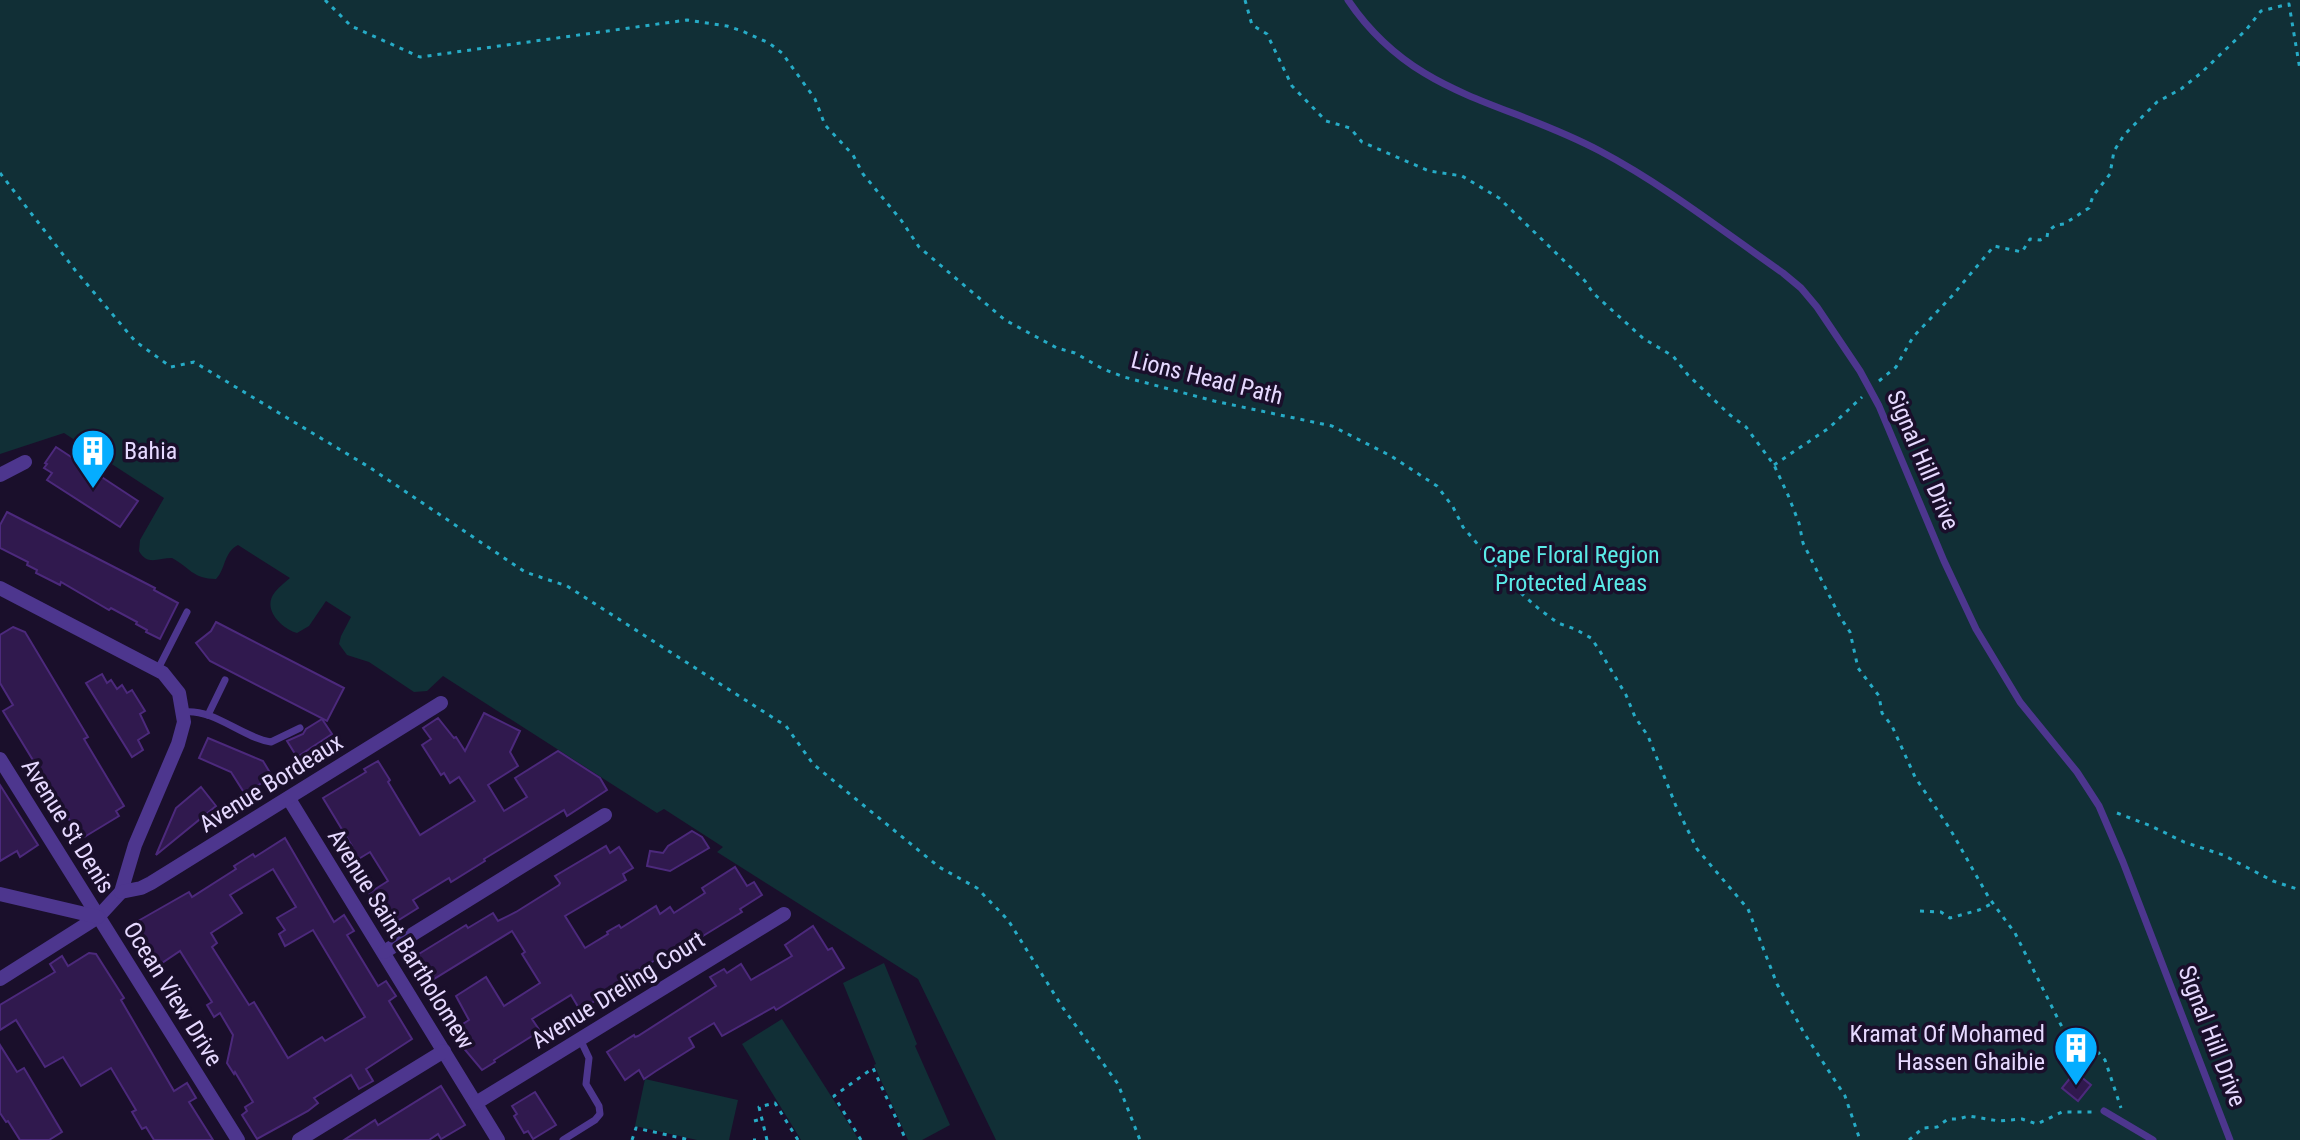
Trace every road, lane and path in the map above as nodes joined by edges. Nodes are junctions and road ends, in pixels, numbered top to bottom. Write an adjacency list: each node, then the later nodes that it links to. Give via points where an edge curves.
1 (325, 0): 50 (path, Lions Head Path, via 351,26 420,57 687,20 742,31 782,53 815,99 825,125 919,247 1005,320 1124,377 1332,426 1437,486 1463,527 1514,587 1598,648 1648,736 1697,849 1748,909 1777,984 1845,1096)
2 (1245, 0): 9 (path, via 1252,25 1267,34 1292,86 1326,121 1350,128 1362,142 1429,171 1462,176 1499,198 1593,293 1644,339 1673,356 1746,427)
3 (1348, 0): 7 (lane, Signal Hill Drive, via 1382,41 1425,75 1604,153 1783,273 1824,315)
4 (2288, 2): 5 (path); 7 (path, via 2261,11 2201,73 2157,102 2124,135 2114,151 2110,174 2089,208 2056,225 2047,237 2030,239 2022,252 1994,246 1913,337 1896,367)
5 (2300, 70)
6 (0, 173): 49 (path, via 135,341 171,367 194,362 369,467 525,572 567,586 786,726 813,764 939,867 977,888 1008,920 1118,1084)
7 (1870, 388): 9 (path, via 1829,428); 21 (lane, Signal Hill Drive, via 1976,629 2020,702)
8 (25, 462): 10 (street)
9 (1774, 465): 26 (path, via 1803,543 1850,632 1858,668 1879,696 1882,713 1915,777)
10 (0, 475)
11 (0, 588): 13 (street)
12 (187, 612): 13 (lane)
13 (158, 669): 16 (street, via 175,685)
14 (225, 680): 17 (lane)
15 (441, 703): 20 (street, Avenue Bordeaux)
16 (184, 712): 17 (lane); 24 (street, via 178,744)
17 (208, 715): 18 (lane, via 271,742)
18 (300, 728)
19 (0, 759): 29 (street, Avenue St Denis)
20 (289, 799): 24 (street, Avenue Bordeaux, via 151,883); 30 (street, Avenue Saint Bartholomew)
21 (2099, 806): 23 (path); 53 (lane, Signal Hill Drive)
22 (605, 815): 30 (street)
23 (2300, 890)
24 (121, 892): 29 (street)
25 (0, 894): 29 (street, Ocean View Drive)
26 (1993, 903): 27 (path, via 1950,918); 38 (path, via 2015,933 2068,1039 2105,1060)
27 (1920, 911)
28 (784, 914): 32 (street, Avenue Dreling Court)
29 (98, 917): 31 (street); 39 (street, Ocean View Drive)
30 (384, 952): 33 (street, Avenue Saint Bartholomew)
31 (0, 979)
32 (580, 1039): 34 (street, Avenue Dreling Court); 42 (lane, via 589,1055 586,1084 600,1114)
33 (444, 1051): 34 (street, Avenue Saint Bartholomew); 40 (street)
34 (476, 1103): 41 (street, Avenue Saint Bartholomew)
35 (2104, 1111): 38 (lane); 51 (path, via 2062,1112 2037,1124 1969,1116 1948,1119)
36 (762, 1119): 37 (path); 45 (path); 46 (path, via 759,1107 775,1103)
37 (754, 1121)
38 (2126, 1123): 52 (lane)
39 (238, 1140)
40 (299, 1140)
41 (498, 1140)
42 (563, 1140)
43 (632, 1140): 44 (path, via 636,1128)
44 (690, 1140)
45 (767, 1140)
46 (798, 1140)
47 (861, 1140): 48 (path, via 834,1096 873,1068)
48 (906, 1140)
49 (1140, 1140)
50 (1860, 1140)
51 (1909, 1140)
52 (2153, 1140)
53 (2230, 1140)

